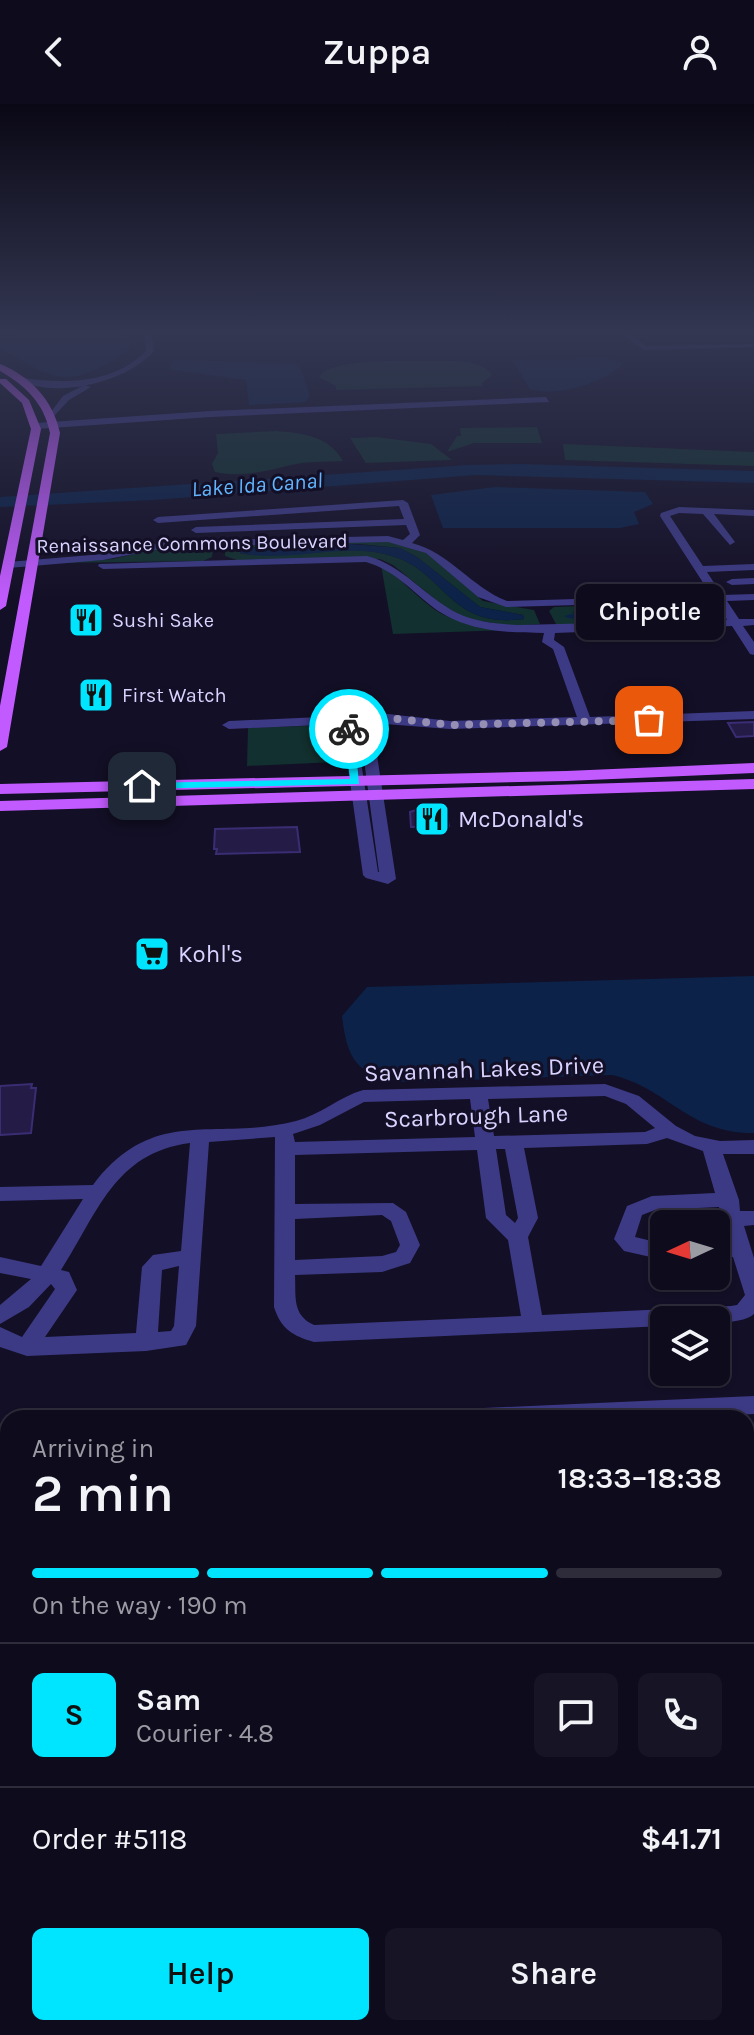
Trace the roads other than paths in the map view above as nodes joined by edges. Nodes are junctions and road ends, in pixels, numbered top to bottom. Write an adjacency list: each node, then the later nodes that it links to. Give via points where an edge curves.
1 (33, 420): 4 (main road)
2 (144, 420): 3 (street)
3 (53, 422): 4 (street); 18 (main road)
4 (36, 428): 19 (main road)
5 (671, 498): 8 (street, via 740,500)
6 (320, 509): 9 (street); 10 (street, via 398,503 406,505); 11 (street)
7 (707, 512): 8 (street); 20 (street); 21 (street, via 671,511 665,516)
8 (748, 513): 12 (street)
9 (217, 517): 13 (street); 13 (street, via 158,525)
10 (411, 522): 11 (street); 16 (street, via 415,535)
11 (323, 525): 13 (street); 14 (street)
12 (754, 527)
13 (218, 529): 15 (street)
14 (326, 539): 15 (street, Renaissance Commons Boulevard); 16 (street, Renaissance Commons Boulevard)
15 (219, 542): 17 (street); 18 (street, Renaissance Commons Boulevard)
16 (407, 542): 26 (street, Renaissance Commons Boulevard, via 435,554 486,598)
17 (219, 563): 18 (street, Renaissance Commons Boulevard); 30 (street, Renaissance Commons Boulevard, via 374,560 391,567 454,617 498,627)
18 (32, 564): 19 (street, Renaissance Commons Boulevard); 33 (main road)
19 (8, 565): 27 (main road)
20 (752, 567): 21 (street)
21 (699, 569): 25 (street)
22 (754, 581): 23 (street)
23 (732, 582)
24 (754, 597): 25 (street, Renaissance Commons Boulevard)
25 (720, 598): 26 (street, Renaissance Commons Boulevard); 29 (street)
26 (540, 605): 30 (street)
27 (0, 606)
28 (754, 622): 29 (street, Renaissance Commons Boulevard)
29 (735, 623): 30 (street, Renaissance Commons Boulevard); 31 (street)
30 (550, 630): 37 (street, via 548,642 558,647)
31 (754, 651)
32 (0, 652): 33 (main road)
33 (17, 662): 39 (main road)
34 (754, 715): 37 (street)
35 (365, 719): 36 (street); 37 (street, via 439,725); 43 (street)
36 (348, 721): 38 (street); 43 (street)
37 (585, 721)
38 (229, 725)
39 (0, 747)
40 (754, 768): 43 (main road)
41 (754, 784): 43 (main road)
42 (0, 789): 43 (main road)
43 (366, 789): 43 (street, via 388,879 371,875); 44 (main road)
44 (0, 806)
45 (478, 1092): 46 (street, Savannah Lakes Drive, via 613,1091 642,1104); 48 (street, Savannah Lakes Drive, via 363,1096 337,1105); 50 (street)
46 (669, 1130): 49 (street, Scarbrough Lane, via 647,1138); 51 (street, Savannah Lakes Drive)
47 (200, 1138): 48 (street, Savannah Lakes Drive); 53 (street, Savannah Lakes Drive, via 166,1141 133,1153); 62 (street)
48 (283, 1139): 50 (street, Scarbrough Lane); 56 (street)
49 (513, 1141): 50 (street, Scarbrough Lane); 58 (street, via 528,1218)
50 (484, 1142): 58 (street, via 496,1218)
51 (711, 1147): 52 (street, Savannah Lakes Drive); 55 (street)
52 (754, 1147)
53 (98, 1192): 54 (street); 65 (street, Savannah Lakes Drive)
54 (0, 1194)
55 (730, 1209): 57 (street); 59 (street, via 652,1203 634,1211 624,1239); 61 (street)
56 (285, 1212): 64 (street); 64 (street, via 386,1208 399,1217 410,1245 394,1262)
57 (754, 1218)
58 (518, 1237): 69 (street)
59 (650, 1249)
60 (730, 1249): 61 (street)
61 (740, 1249): 66 (street)
62 (192, 1258): 71 (street, via 183,1333 170,1341); 71 (street, via 160,1260 152,1267)
63 (0, 1265): 65 (street)
64 (285, 1268): 69 (street, via 287,1317 314,1334)
65 (45, 1274): 68 (street, Savannah Lakes Drive, via 27,1298); 72 (street, via 62,1278 66,1290)
66 (754, 1293)
67 (754, 1299): 69 (street, via 743,1312 731,1314)
68 (0, 1316)
69 (533, 1324)
70 (0, 1336): 72 (street)
71 (146, 1342): 72 (street)
72 (27, 1347)
73 (754, 1405): 74 (street)
74 (706, 1410)

